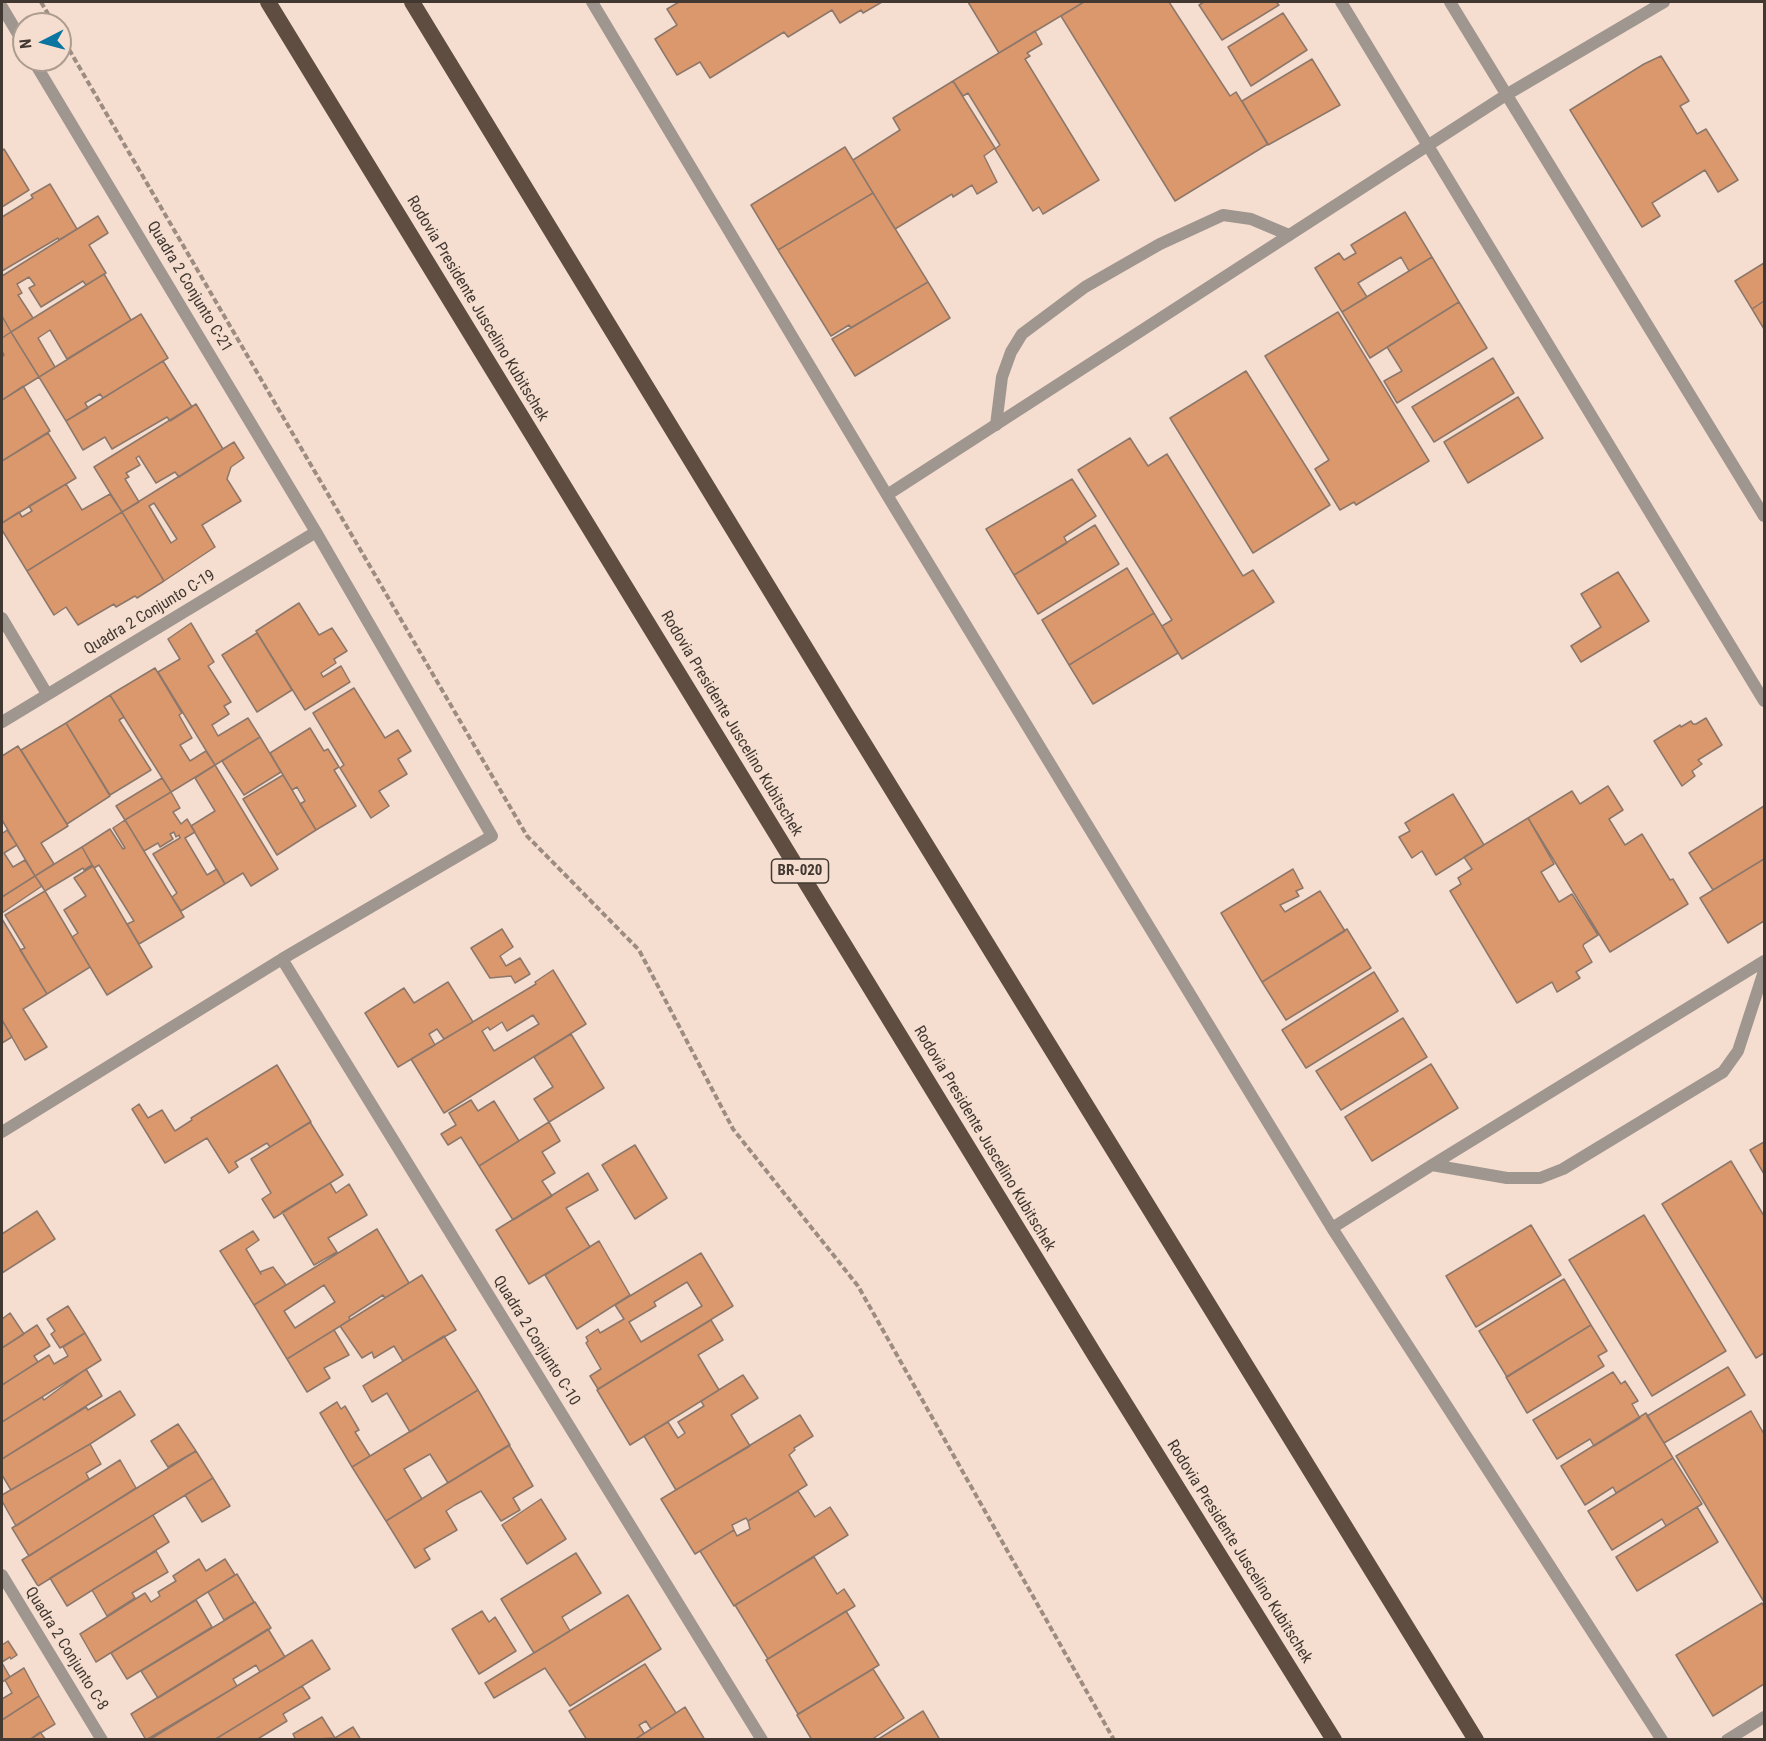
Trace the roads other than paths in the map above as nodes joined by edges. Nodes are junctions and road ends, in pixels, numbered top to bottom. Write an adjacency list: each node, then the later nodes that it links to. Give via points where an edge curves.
1 (268, 2): 33 (highway, Rodovia Presidente Juscelino Kubitschek / BR-020)
2 (412, 2): 34 (highway)
3 (592, 2): 16 (street)
4 (1341, 2): 13 (street)
5 (1450, 2): 12 (street)
6 (1642, 2): 9 (street)
7 (1664, 2): 9 (street)
8 (2, 7): 10 (street)
9 (1639, 17): 12 (street)
10 (12, 24)
11 (40, 72): 18 (street, Quadra 2 Conjunto C-21)
12 (1506, 95): 13 (street); 17 (street)
13 (1429, 145): 14 (street); 21 (street)
14 (1289, 235): 15 (street); 15 (street, via 1251,219 1223,215 1160,244 1085,287 1022,334 1002,377)
15 (996, 425): 16 (street)
16 (887, 495): 28 (street)
17 (1764, 516)
18 (316, 532): 20 (street, Quadra 2 Conjunto C-19); 23 (street, Quadra 2 Conjunto C-21, via 492,836)
19 (2, 618): 20 (street)
20 (47, 694): 22 (street, Quadra 2 Conjunto C-19)
21 (1764, 702)
22 (2, 722)
23 (282, 959): 26 (street); 32 (street, Quadra 2 Conjunto C-10)
24 (1764, 961): 27 (street)
25 (1764, 971): 27 (street, via 1738,1052 1723,1072 1563,1169 1540,1178 1508,1178)
26 (2, 1131)
27 (1432, 1165): 28 (street)
28 (1332, 1228): 35 (street)
29 (2, 1575): 31 (street, Quadra 2 Conjunto C-8)
30 (1764, 1717): 36 (street)
31 (102, 1740)
32 (762, 1740)
33 (1334, 1740)
34 (1476, 1740)
35 (1662, 1740)
36 (1727, 1740)

